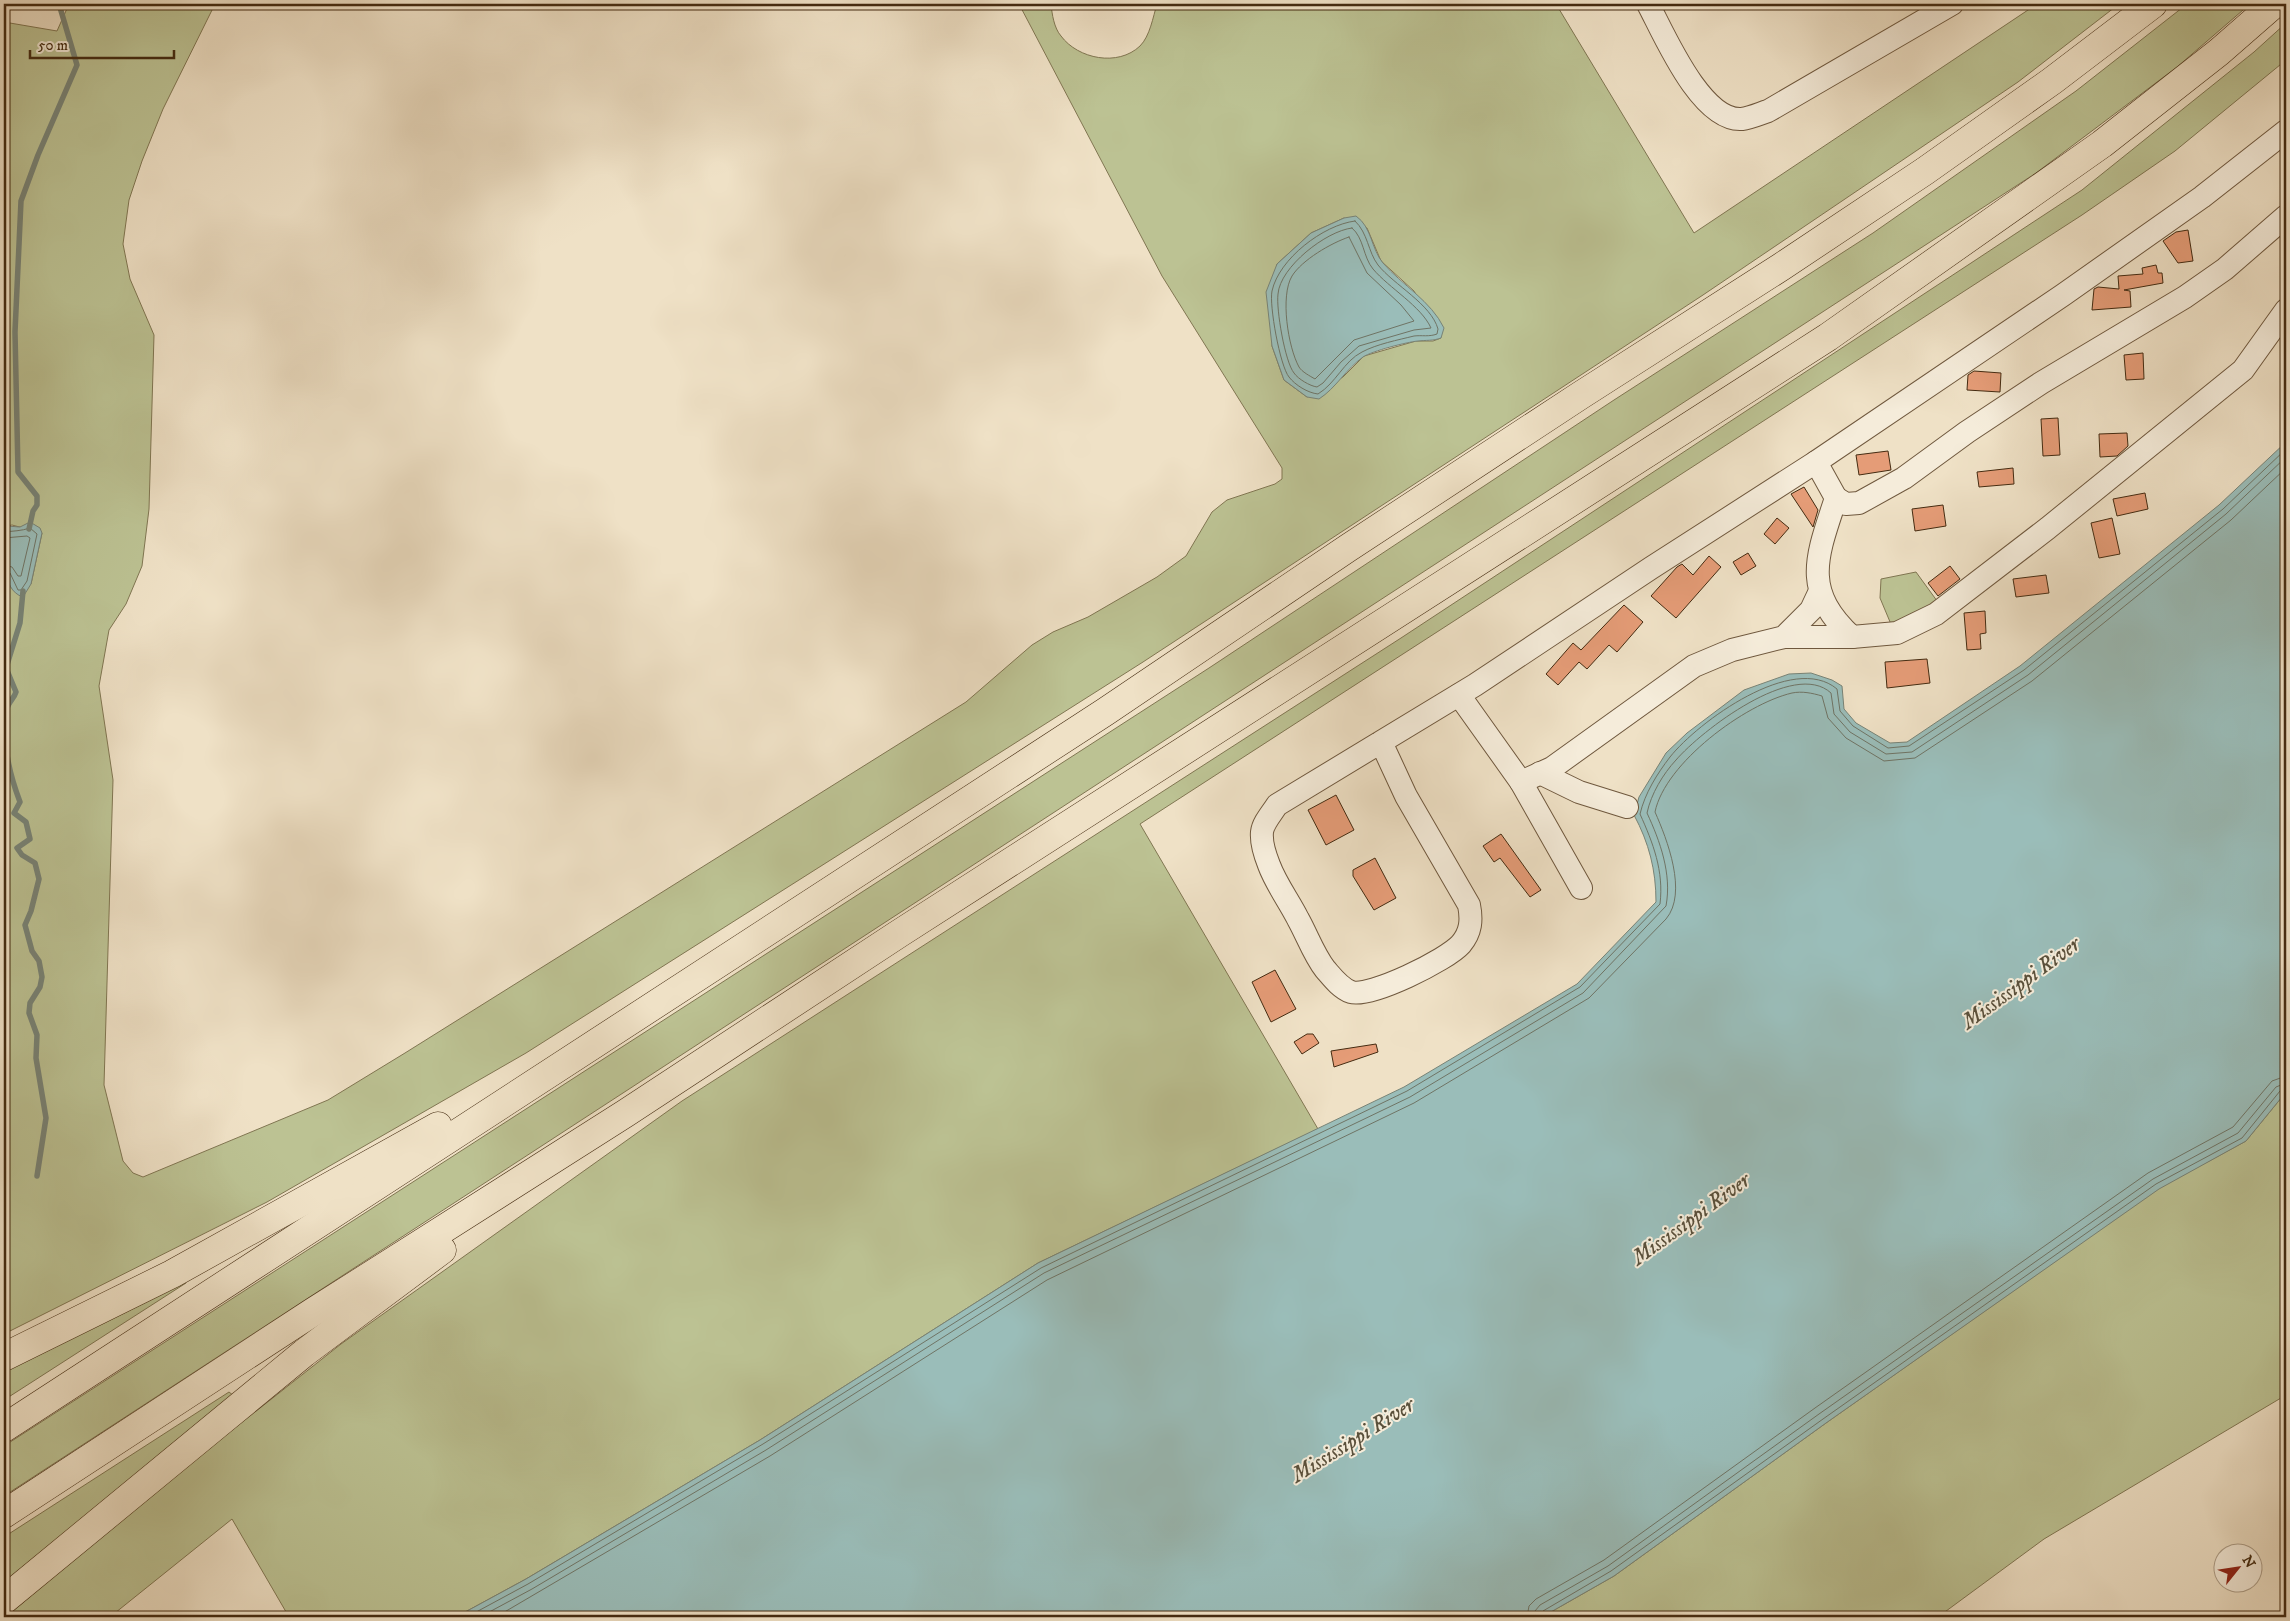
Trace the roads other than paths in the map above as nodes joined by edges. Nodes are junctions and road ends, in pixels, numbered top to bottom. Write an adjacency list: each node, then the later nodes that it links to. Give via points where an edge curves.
1 (1648, 4): 2 (lane, via 1694,88 1713,108 1740,119 1768,111)
2 (1952, 4)
3 (2153, 4): 18 (highway, via 1917,177 1356,542 1097,718)
4 (2274, 4): 19 (highway, via 2219,52 2102,144 1828,337)
5 (2286, 130): 8 (lane, via 2202,198)
6 (2286, 216): 9 (lane, via 2225,269 2185,297 2041,383 1904,478 1859,503 1846,504)
7 (2286, 310): 12 (lane, via 2244,370 1936,614 1897,633)
8 (1816, 462): 9 (lane); 13 (lane)
9 (1836, 498): 10 (lane, via 1817,563)
10 (1819, 592): 11 (lane, via 1811,610); 12 (lane, via 1831,615)
11 (1784, 637): 12 (lane); 15 (lane, via 1732,650 1694,666 1552,768)
12 (1852, 637)
13 (1459, 695): 14 (lane); 15 (lane)
14 (1381, 742): 14 (lane, via 1277,805 1262,831 1270,866 1324,968 1339,985 1352,992 1387,984 1446,956 1469,932 1472,919 1469,905 1406,796)
15 (1530, 778): 16 (lane); 17 (lane)
16 (1627, 807)
17 (1581, 888)
18 (588, 1048): 20 (highway, via 439,1126 172,1274); 21 (highway)
19 (626, 1113): 22 (highway); 23 (highway, via 304,1353)
20 (4, 1357)
21 (4, 1428)
22 (4, 1514)
23 (4, 1600)

